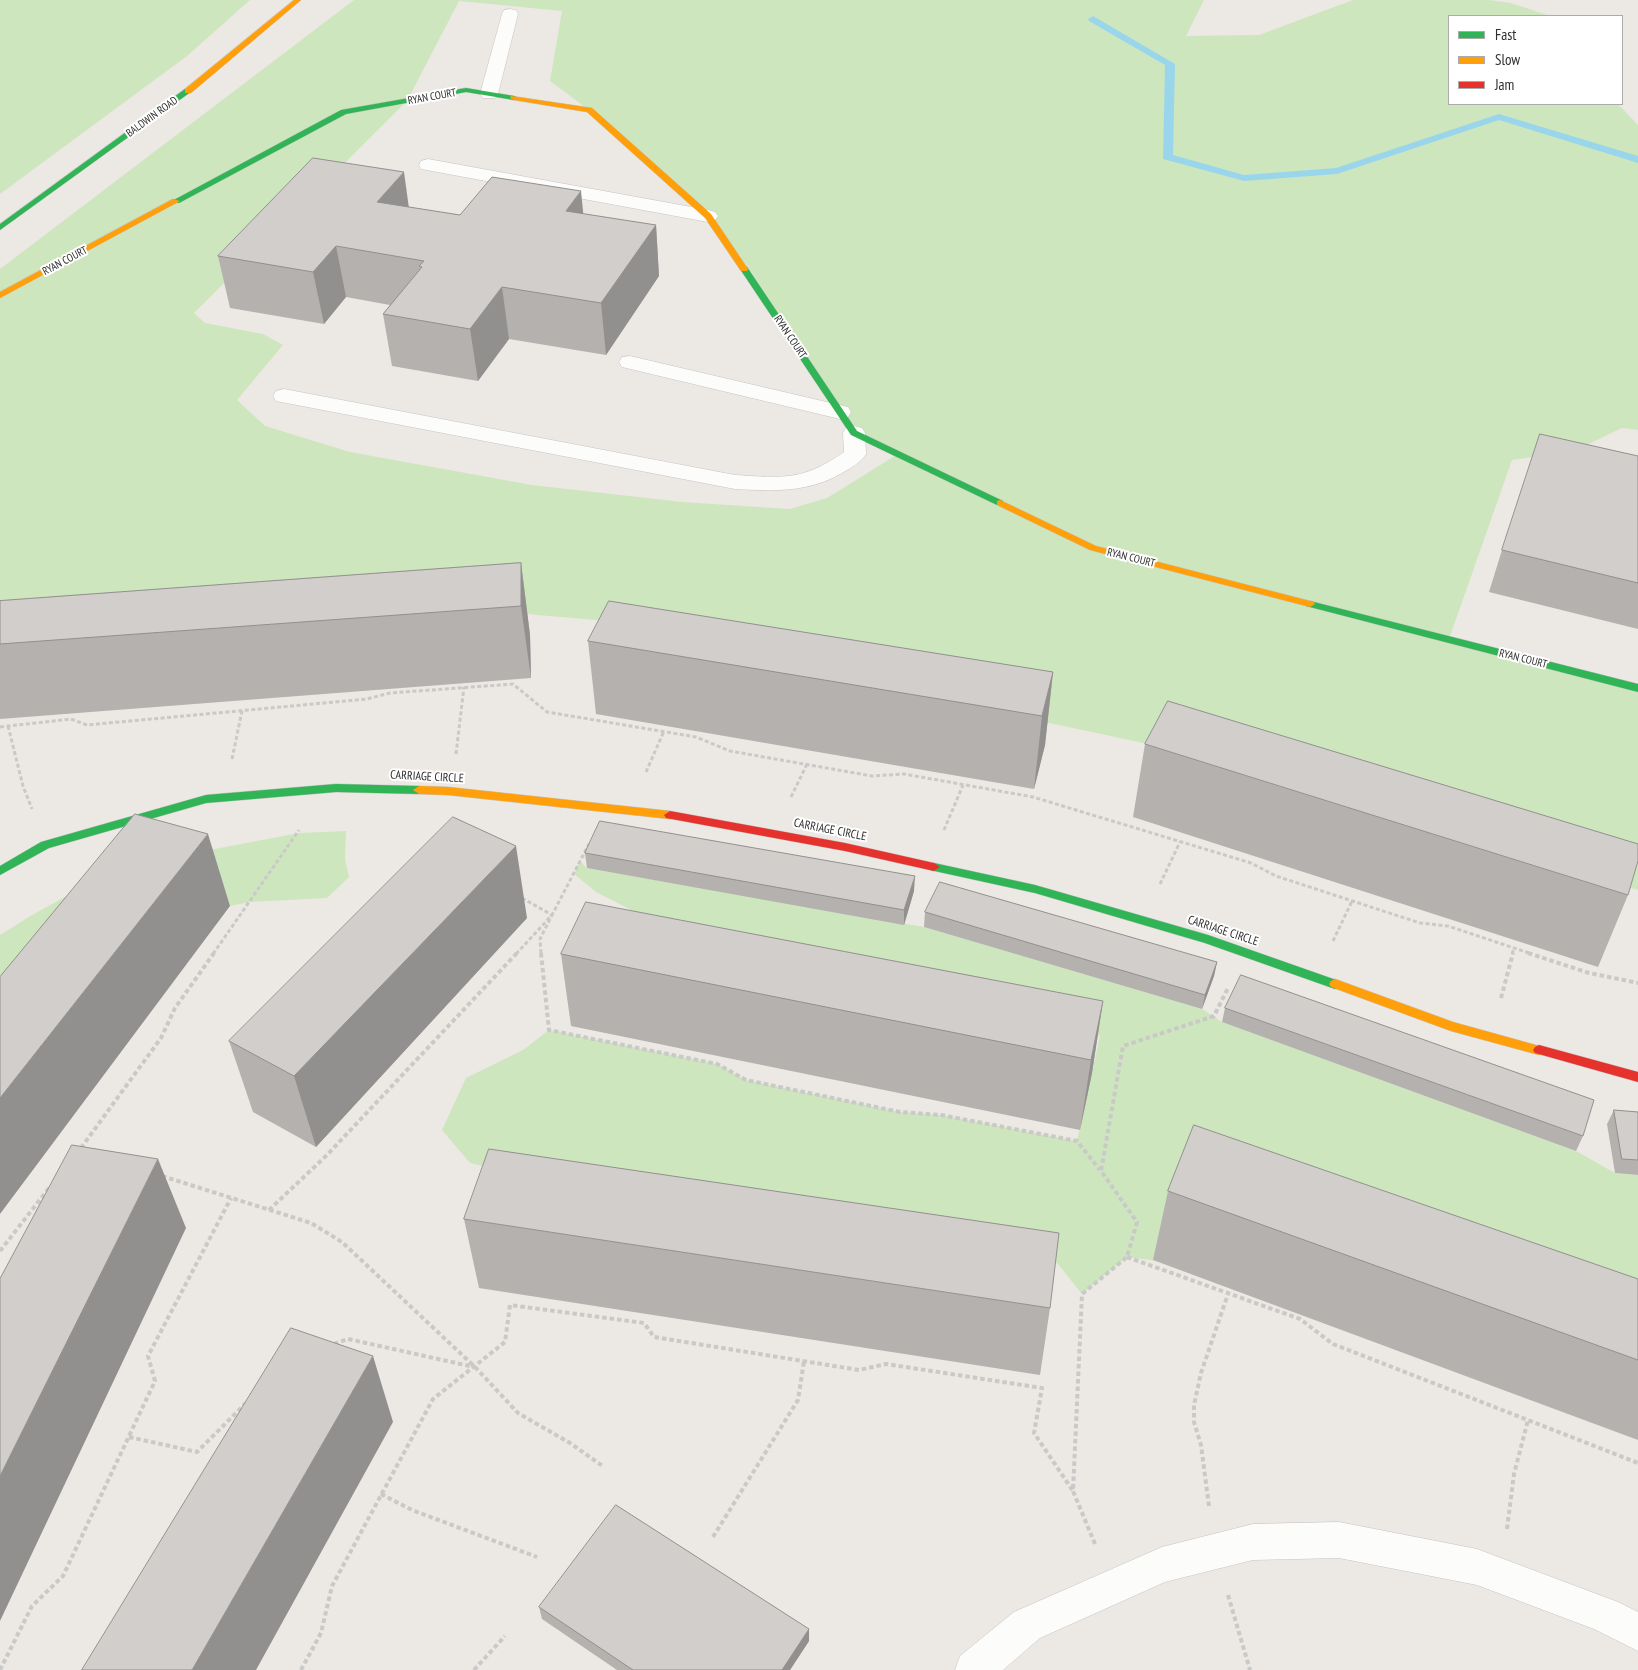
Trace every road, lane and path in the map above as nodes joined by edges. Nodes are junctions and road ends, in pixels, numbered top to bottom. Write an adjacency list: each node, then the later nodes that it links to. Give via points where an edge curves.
1 (298, 0): 6 (street, BALDWIN ROAD, via 218,68)
2 (510, 14): 3 (street)
3 (489, 94): 5 (street, RYAN COURT, via 589,110); 7 (street, RYAN COURT, via 466,90 344,112)
4 (428, 165): 5 (street)
5 (708, 216): 10 (street, RYAN COURT)
6 (0, 228)
7 (0, 295)
8 (630, 362): 10 (street)
9 (284, 396): 11 (street, via 735,482 786,485 809,482 833,471 855,454)
10 (840, 412): 11 (street, RYAN COURT)
11 (854, 433): 13 (street, RYAN COURT, via 1093,548)
12 (464, 687): 14 (path); 17 (path, via 513,684 547,712); 18 (path)
13 (1638, 688)
14 (242, 711): 15 (path, via 87,725 72,719); 23 (path, via 232,753)
15 (8, 726): 16 (path); 21 (path)
16 (0, 727)
17 (664, 732): 19 (path); 20 (path, via 696,737 730,751 872,776 904,774)
18 (456, 734)
19 (658, 745)
20 (963, 785): 25 (path, via 1032,797); 26 (path)
21 (23, 786)
22 (304, 790): 23 (street, CARRIAGE CIRCLE); 24 (street, CARRIAGE CIRCLE, via 448,791); 36 (path, via 299,834 175,1008 161,1038 78,1152)
23 (232, 797): 27 (street, CARRIAGE CIRCLE, via 206,799 45,845)
24 (606, 808): 26 (street, CARRIAGE CIRCLE, via 650,811 845,846); 29 (path)
25 (1180, 842): 30 (path); 31 (path, via 1251,863 1276,876 1420,923 1448,926)
26 (931, 866): 30 (street, CARRIAGE CIRCLE, via 1035,889)
27 (0, 871)
28 (522, 898): 29 (path)
29 (552, 915): 37 (path, via 540,939 549,1030 717,1064 755,1082 900,1112 941,1114 1077,1141); 41 (path, via 327,1155)
30 (1143, 920): 34 (street, CARRIAGE CIRCLE, via 1208,939 1451,1026)
31 (1514, 948): 32 (path, via 1589,973); 34 (path)
32 (1638, 983)
33 (1214, 1016): 37 (path, via 1122,1046)
34 (1490, 1036): 35 (street, CARRIAGE CIRCLE)
35 (1638, 1077)
36 (86, 1154)
37 (1101, 1171): 43 (path, via 1137,1222)
38 (158, 1175): 40 (path)
39 (54, 1182): 42 (path)
40 (232, 1198): 41 (path); 50 (path, via 148,1356 155,1381)
41 (269, 1210): 47 (path, via 311,1223 342,1242)
42 (0, 1251)
43 (1127, 1257): 44 (path); 53 (path, via 1082,1294)
44 (1228, 1294): 49 (path, via 1300,1320 1333,1344); 56 (path, via 1198,1386 1194,1419)
45 (331, 1345): 47 (path, via 348,1339)
46 (804, 1361): 47 (path, via 654,1336 644,1323 510,1305 505,1342); 53 (path, via 858,1370 886,1364 1042,1388 1034,1433); 55 (path, via 798,1400)
47 (475, 1367): 52 (path, via 518,1413); 54 (path, via 433,1399)
48 (252, 1398): 50 (path, via 197,1452)
49 (1528, 1420): 51 (path); 58 (path, via 1514,1474)
50 (129, 1437): 63 (path, via 63,1576 32,1606)
51 (1638, 1463)
52 (604, 1467)
53 (1074, 1491): 59 (path)
54 (381, 1494): 57 (path, via 412,1510); 64 (path, via 332,1586 321,1633)
55 (713, 1537)
56 (1215, 1552): 58 (street, via 1253,1542 1339,1540 1477,1567); 59 (street, via 1162,1565)
57 (537, 1557)
58 (1502, 1576): 60 (street, via 1605,1615)
59 (1112, 1587): 66 (street, via 1027,1624)
60 (1638, 1632)
61 (505, 1636): 65 (path)
62 (1241, 1642): 67 (path)
63 (0, 1670)
64 (301, 1670)
65 (474, 1670)
66 (974, 1670)
67 (1250, 1670)

